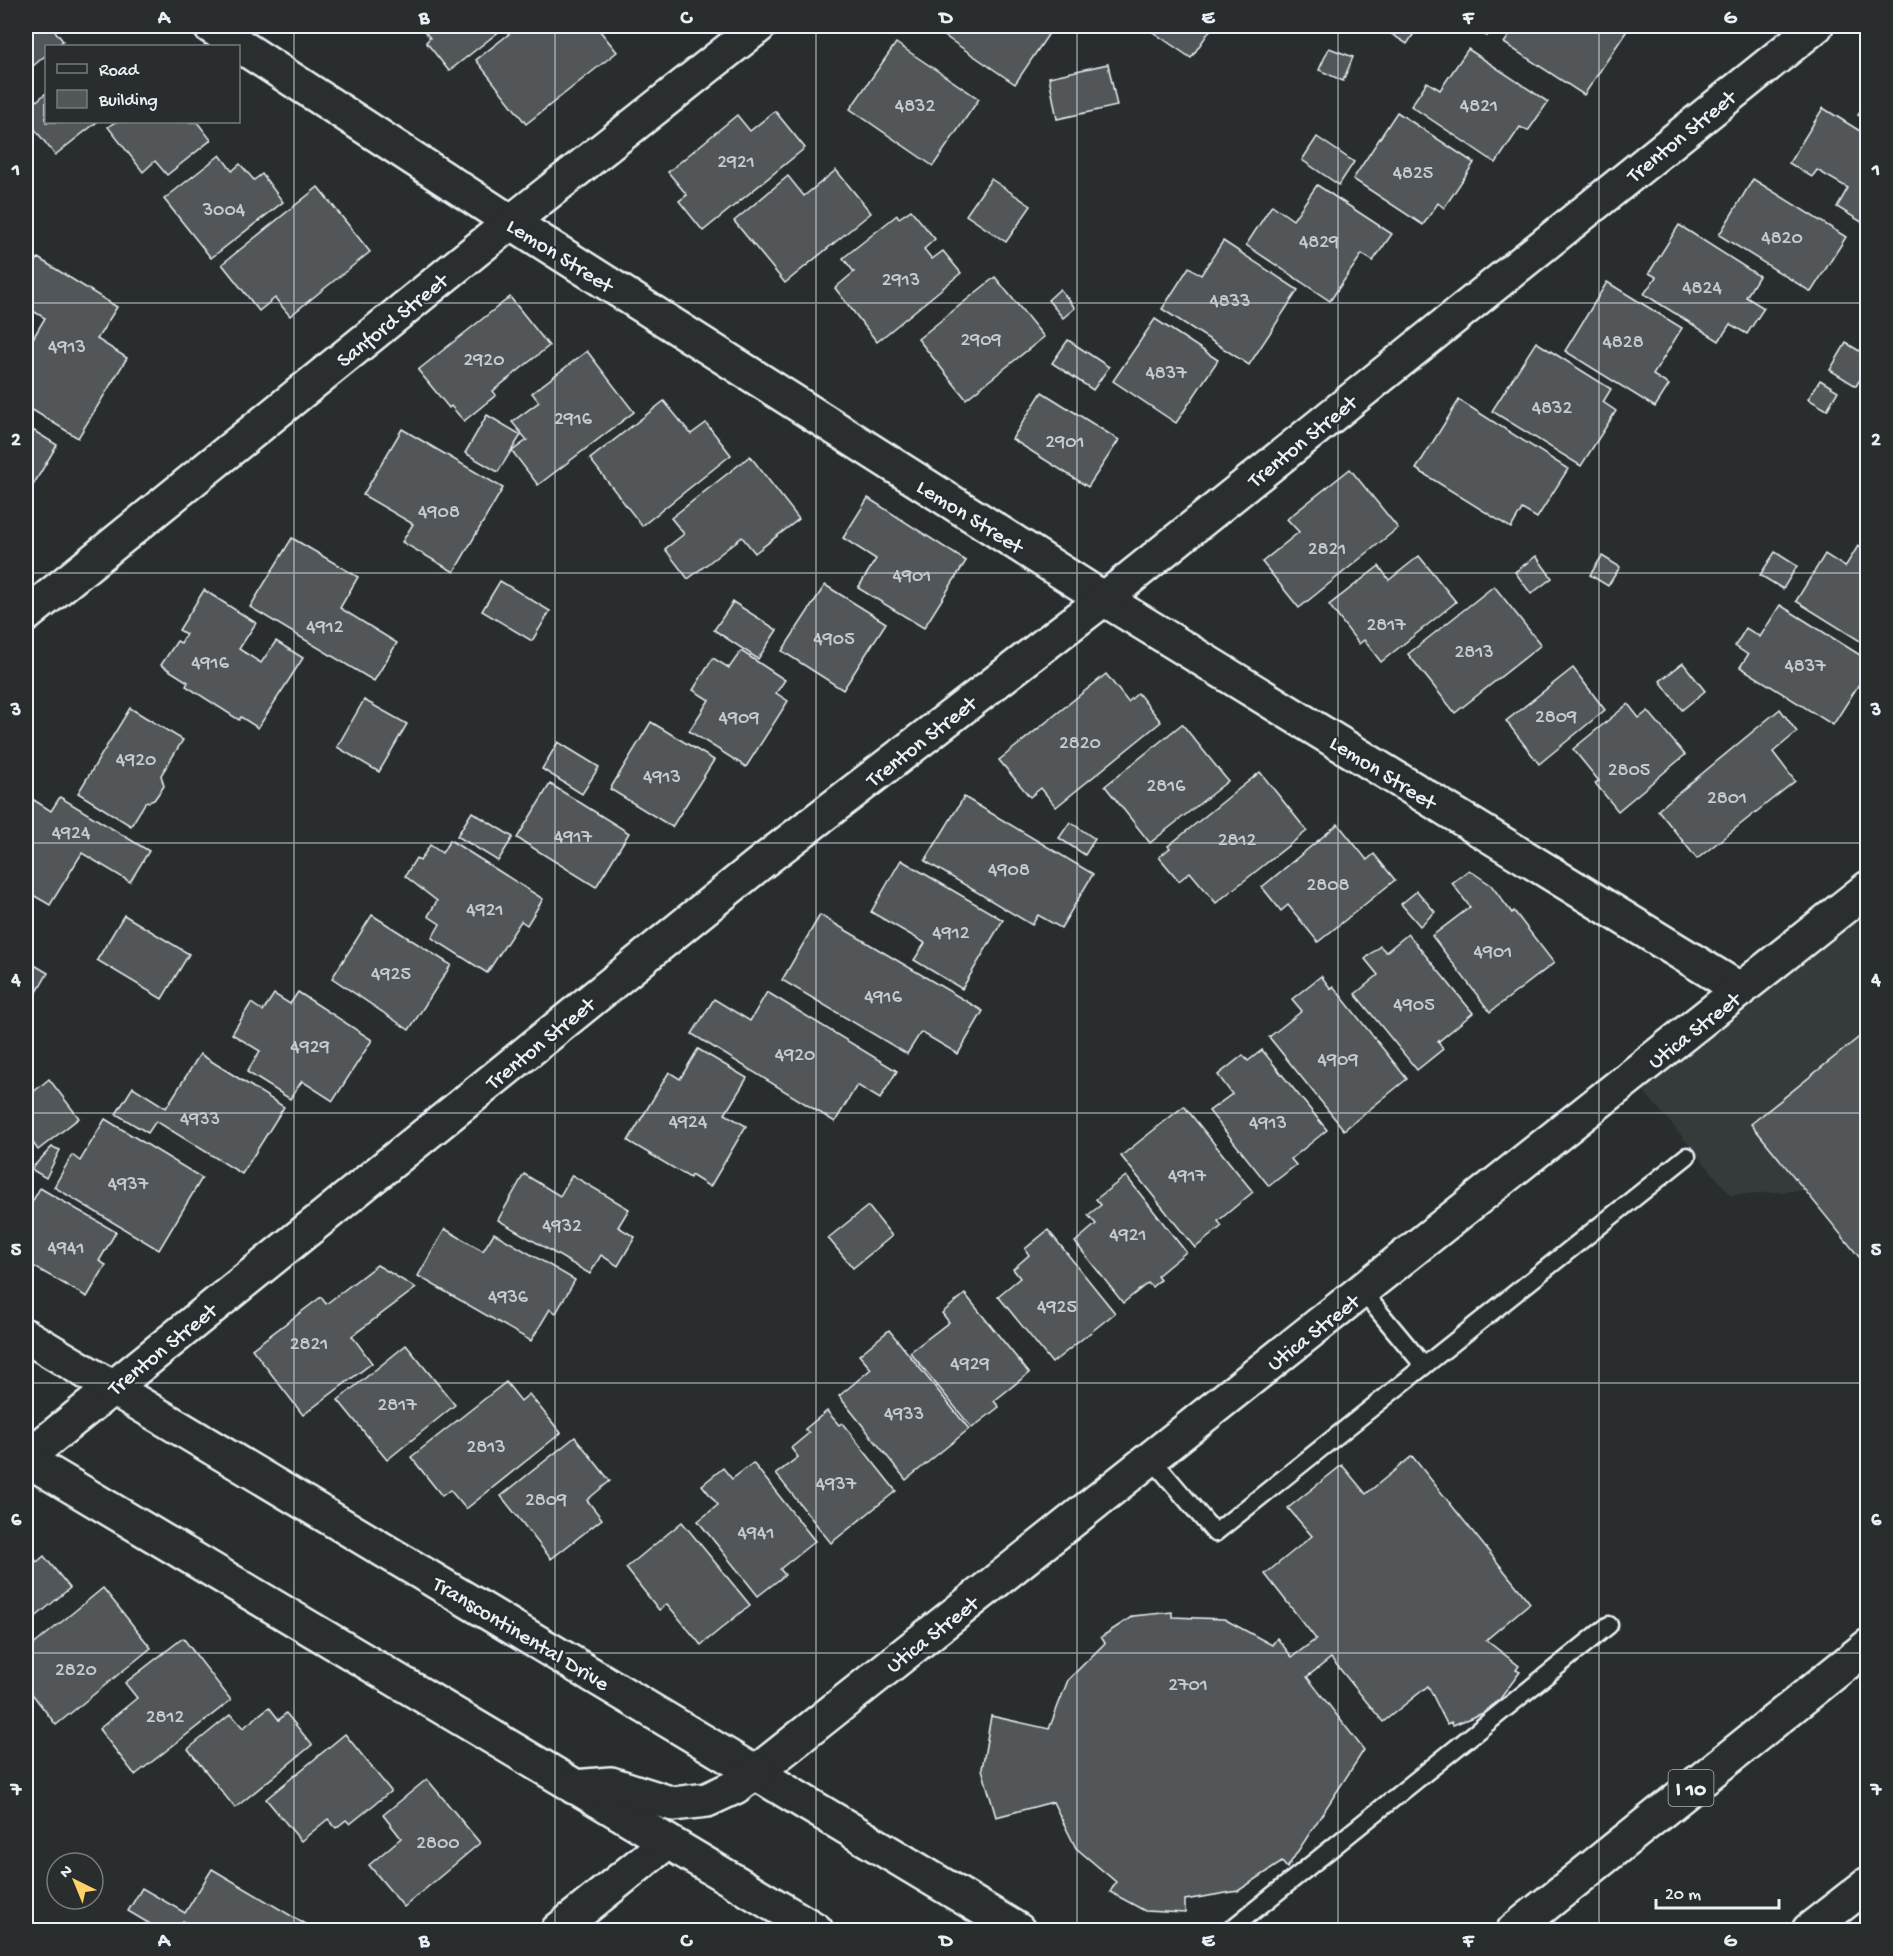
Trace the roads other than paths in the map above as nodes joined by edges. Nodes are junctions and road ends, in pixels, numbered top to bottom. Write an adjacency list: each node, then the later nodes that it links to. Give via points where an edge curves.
1 (210, 26): 4 (main road, Lemon Street)
2 (759, 26): 6 (main road, Sanford Street)
3 (1816, 26): 7 (main road, Trenton Street)
4 (239, 45)
5 (240, 46): 6 (main road, Lemon Street)
6 (511, 222): 7 (main road, Lemon Street); 8 (main road, Sanford Street)
7 (1104, 599): 10 (main road, Lemon Street); 15 (main road, Trenton Street, via 758,865)
8 (26, 615)
9 (1868, 888): 10 (main road, Utica Street)
10 (1741, 990): 12 (main road, Utica Street)
11 (1687, 1156): 14 (lane)
12 (1362, 1291): 14 (lane); 16 (main road, Utica Street)
13 (26, 1336): 15 (main road, Transcontinental Drive)
14 (1424, 1365): 16 (lane, via 1215,1533)
15 (113, 1388): 17 (main road, Trenton Street); 20 (main road, Transcontinental Drive)
16 (1151, 1458): 20 (main road, Utica Street)
17 (26, 1459): 21 (main road)
18 (1609, 1625): 27 (lane)
19 (1868, 1646): 28 (main road, I 10)
20 (756, 1772): 21 (main road, Utica Street, via 707,1800 673,1804 611,1784); 26 (main road, Transcontinental Drive)
21 (574, 1787): 22 (main road)
22 (667, 1842): 24 (main road); 25 (main road)
23 (1868, 1884): 29 (main road)
24 (558, 1930)
25 (816, 1930)
26 (1018, 1930)
27 (1230, 1930)
28 (1514, 1930)
29 (1809, 1930)

